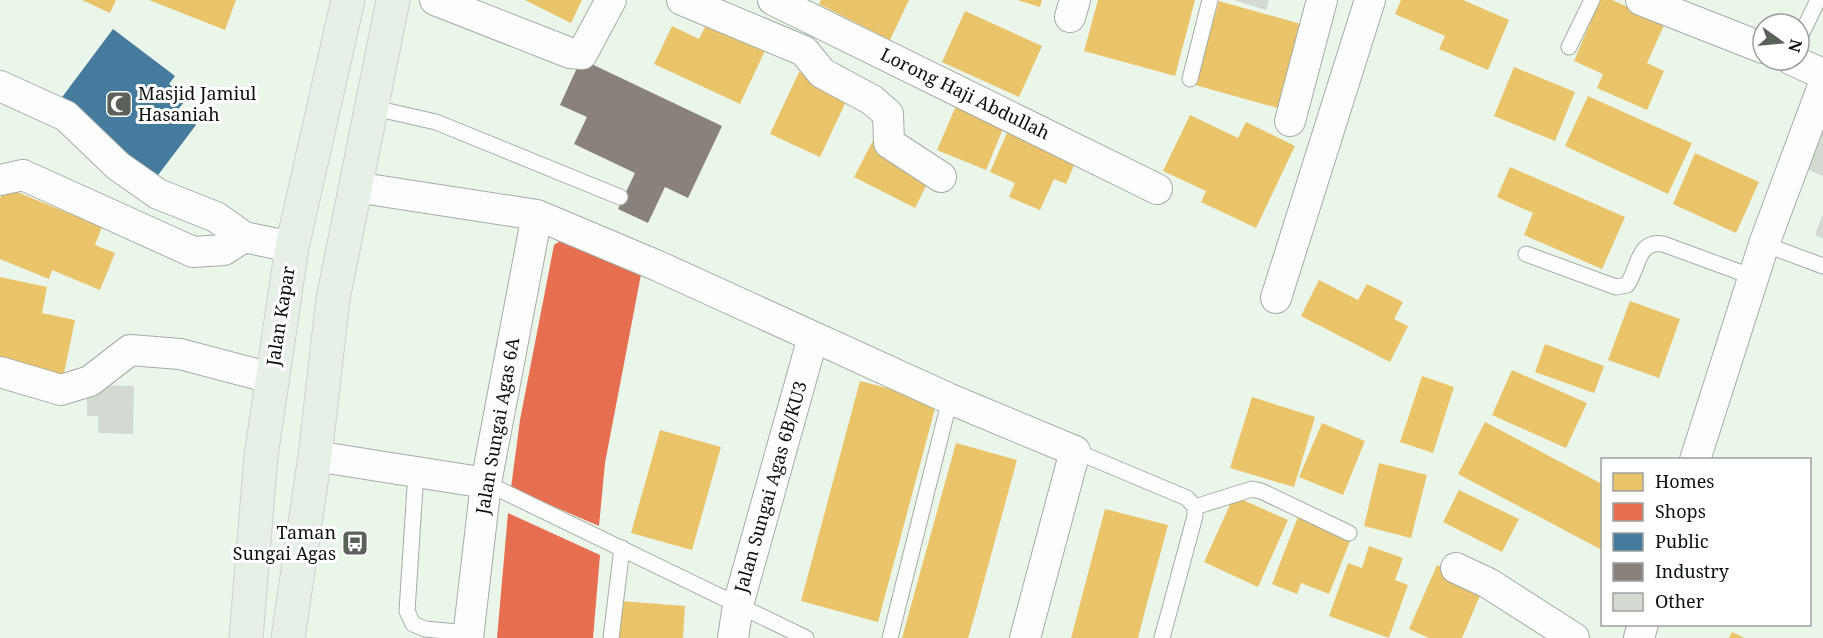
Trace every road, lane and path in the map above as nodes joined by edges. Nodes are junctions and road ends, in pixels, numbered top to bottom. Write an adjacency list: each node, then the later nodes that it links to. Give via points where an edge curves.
1 (393, 0): 19 (highway)
2 (435, 0): 3 (street, via 570,53 582,54)
3 (611, 0)
4 (682, 0): 21 (street, via 804,51 822,73 872,100 888,114 889,143)
5 (773, 0): 24 (street, Lorong Haji Abdullah)
6 (1210, 0): 16 (lane)
7 (1322, 0): 20 (street)
8 (1370, 0): 33 (street)
9 (1592, 0): 15 (lane)
10 (1641, 0): 14 (street)
11 (1818, 0): 13 (lane)
12 (342, 2): 29 (highway, Jalan Kapar)
13 (1811, 14)
14 (1751, 43)
15 (1569, 47)
16 (1190, 79)
17 (0, 86): 27 (street, via 66,116 118,166 158,194 216,217)
18 (1823, 86): 28 (street)
19 (370, 107): 23 (highway); 25 (lane, via 436,122)
20 (1290, 121)
21 (941, 177)
22 (0, 180): 27 (street, via 23,175 194,252 224,250)
23 (355, 187): 26 (street); 39 (highway, via 333,299)
24 (1158, 189)
25 (620, 197)
26 (537, 215): 34 (street); 42 (street, Jalan Sungai Agas 6A)
27 (244, 237): 29 (street)
28 (1764, 244): 31 (lane); 32 (street)
29 (292, 247): 36 (highway, Jalan Kapar)
30 (1526, 254): 32 (lane, via 1616,287 1626,285 1645,247 1652,242)
31 (1823, 266)
32 (1753, 277): 40 (street)
33 (1276, 298)
34 (813, 337): 37 (street); 47 (street, Jalan Sungai Agas 6B/KU3)
35 (0, 372): 36 (street, via 61,390 90,381 130,350 180,354)
36 (271, 378): 49 (highway, Jalan Kapar)
37 (950, 399): 38 (street); 54 (lane)
38 (1075, 451): 43 (lane, via 1187,498); 55 (street)
39 (315, 456): 41 (street); 50 (highway)
40 (1695, 458)
41 (416, 472): 42 (street); 48 (lane, via 407,611 413,624 425,629)
42 (486, 483): 45 (lane); 48 (street, Jalan Sungai Agas 6A)
43 (1195, 507): 44 (lane, via 1252,489); 56 (lane)
44 (1349, 533)
45 (622, 548): 47 (lane); 51 (lane)
46 (1456, 568): 57 (street, via 1488,583)
47 (738, 605): 52 (street, Jalan Sungai Agas 6B/KU3); 53 (lane)
48 (468, 635)
49 (246, 638)
50 (288, 638)
51 (611, 638)
52 (733, 638)
53 (806, 638)
54 (890, 638)
55 (1025, 638)
56 (1162, 638)
57 (1574, 638)

